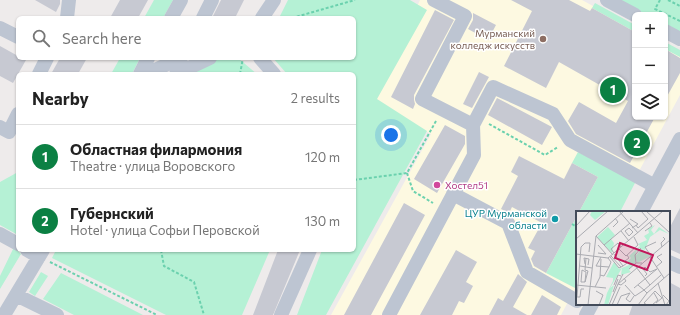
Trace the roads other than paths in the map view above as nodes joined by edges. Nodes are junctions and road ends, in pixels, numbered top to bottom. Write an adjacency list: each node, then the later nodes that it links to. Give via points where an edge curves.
1 (69, 0): 8 (street)
2 (181, 0): 9 (street)
3 (274, 0): 11 (street)
4 (434, 0): 27 (street, via 465,16 422,99)
5 (607, 0): 7 (street)
6 (211, 1): 10 (street)
7 (632, 13)
8 (67, 16)
9 (172, 16)
10 (204, 16)
11 (263, 16)
12 (0, 28): 14 (street)
13 (668, 33): 15 (street)
14 (16, 36)
15 (680, 39)
16 (46, 60): 21 (street)
17 (147, 60): 22 (street)
18 (177, 60): 23 (street)
19 (206, 60): 24 (street)
20 (262, 60): 25 (street)
21 (40, 72)
22 (141, 72)
23 (150, 72)
24 (180, 72)
25 (272, 72)
26 (16, 118): 28 (street, via 8,132)
27 (474, 121): 30 (street, via 493,87 553,114 570,140); 31 (street, via 474,155)
28 (0, 127)
29 (680, 139): 30 (street)
30 (655, 186): 32 (street)
31 (453, 194): 40 (street, via 508,223 527,272); 44 (street)
32 (642, 211)
33 (0, 234): 34 (street)
34 (16, 243)
35 (309, 252): 43 (street)
36 (39, 256): 39 (street)
37 (670, 262): 38 (street)
38 (680, 267)
39 (16, 295): 41 (street); 42 (street)
40 (576, 301)
41 (4, 315)
42 (57, 315)
43 (281, 315)
44 (389, 315)

